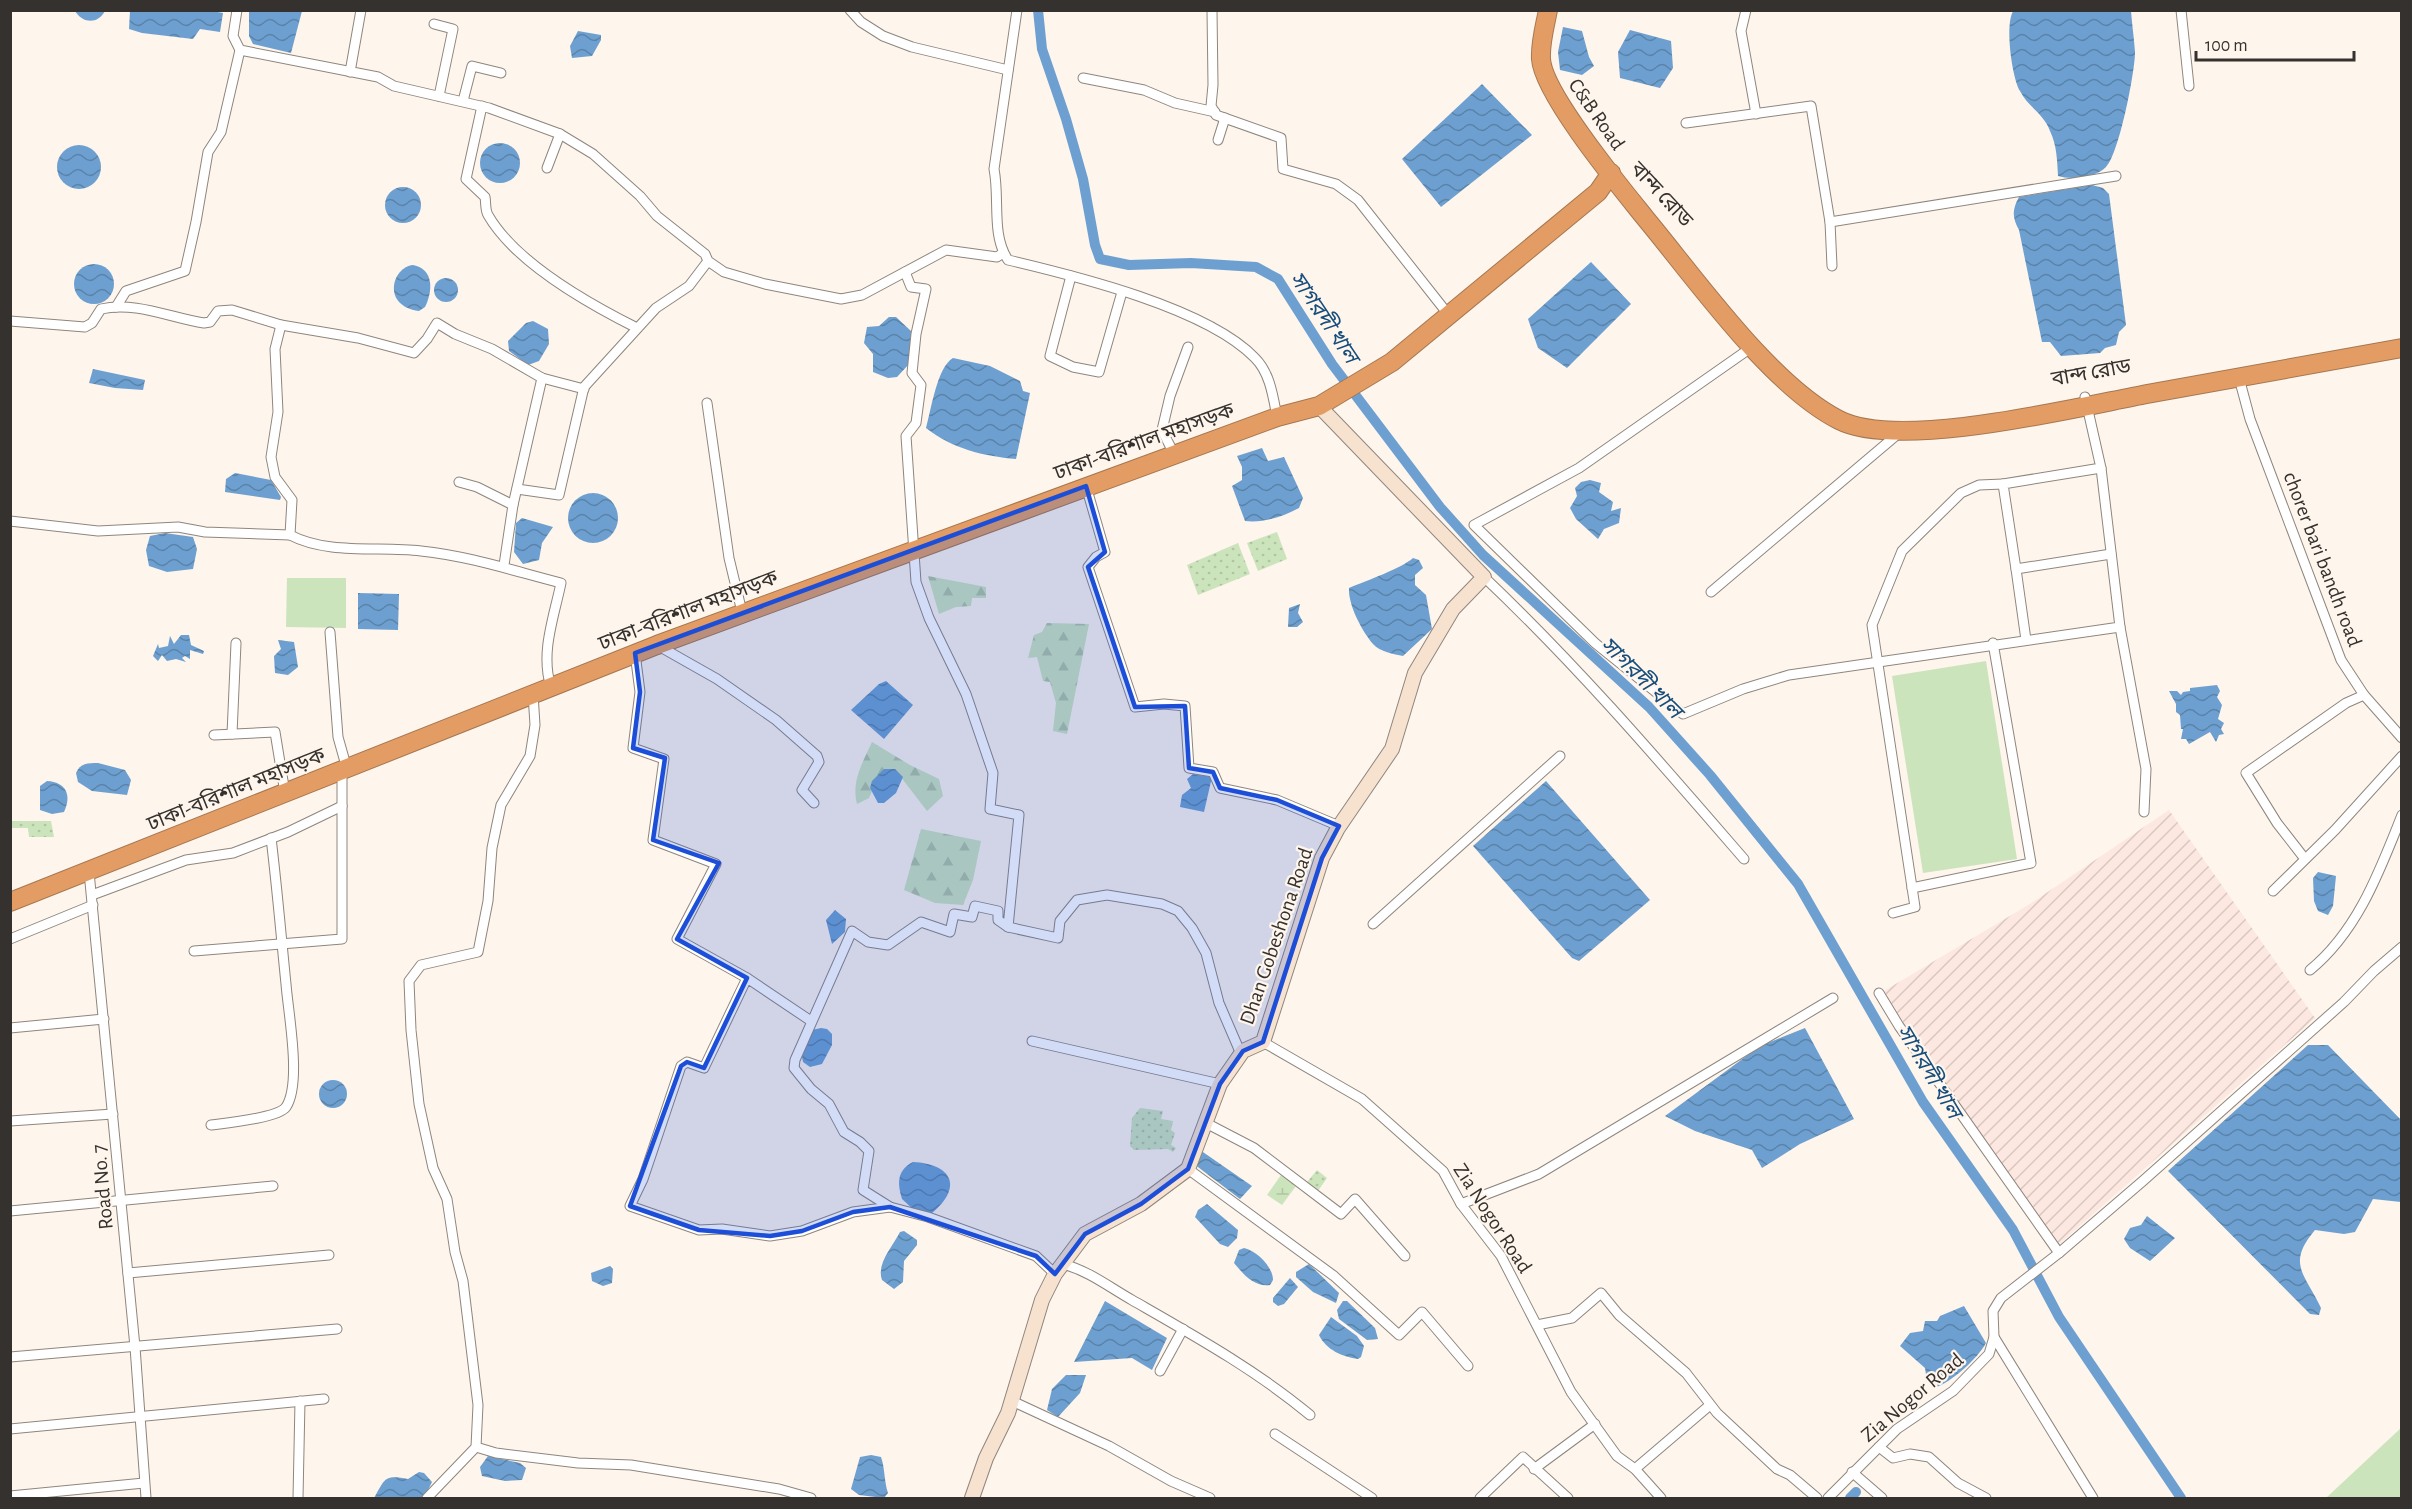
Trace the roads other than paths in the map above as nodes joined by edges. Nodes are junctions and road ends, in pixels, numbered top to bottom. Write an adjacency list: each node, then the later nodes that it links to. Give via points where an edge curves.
1 (237, 10): 10 (street, via 233,36)
2 (361, 10): 12 (street)
3 (850, 10): 11 (street, via 883,36 912,47)
4 (1017, 10): 11 (street)
5 (1212, 10): 19 (street, via 1211,106)
6 (1548, 10): 26 (highway, C&B Road, via 1541,60 1545,79)
7 (1746, 10): 20 (street, via 1741,31)
8 (2181, 10): 15 (street)
9 (434, 24): 16 (street, via 453,28)
10 (240, 50): 12 (street); 35 (street, via 221,132 208,152 185,271 126,291)
11 (1008, 69): 29 (street, via 994,169)
12 (350, 72): 16 (street)
13 (501, 73): 17 (street, via 472,66)
14 (1083, 78): 19 (street, via 1144,90 1175,103)
15 (2188, 86)
16 (439, 96): 17 (street)
17 (463, 101): 18 (street)
18 (482, 106): 23 (street); 39 (street, via 466,178 485,196 486,213 512,247 555,281)
19 (1215, 112): 21 (street)
20 (1756, 114): 22 (street); 28 (street, via 1811,106)
21 (1224, 118): 24 (street); 36 (street, via 1281,138 1283,169 1336,184 1358,200)
22 (1686, 123)
23 (560, 134): 25 (street); 30 (street, via 593,154 657,216 705,254)
24 (1218, 140)
25 (547, 168)
26 (1611, 173): 36 (highway); 42 (highway, বান্দ রোড); 44 (highway, via 1598,192 1392,362); 48 (highway, বান্দ রোড, via 1661,224 1760,342 1840,411 1871,418 1924,420)
27 (2116, 176): 28 (street)
28 (1830, 222): 31 (street)
29 (1003, 253): 32 (street, via 997,257 946,250); 33 (street, via 1008,260)
30 (708, 261): 32 (street, via 724,272 765,284 841,299 862,295); 39 (street, via 689,286 656,308)
31 (1832, 266)
32 (905, 272): 62 (street, via 911,287 926,289 912,373 921,385 916,423 906,436)
33 (1071, 276): 34 (street); 34 (street, via 1050,356 1073,367 1099,372)
34 (1122, 292): 51 (street, via 1191,317 1243,348 1266,374)
35 (116, 307): 37 (street, via 101,309 85,327); 38 (street, via 204,324 218,311 232,310)
36 (1444, 309): 44 (highway, via 1388,355)
37 (10, 321)
38 (281, 325): 45 (street, via 358,338 414,353 437,322); 61 (street, via 275,349 278,412 271,457 275,477 292,500)
39 (637, 328): 47 (street)
40 (2402, 338): 48 (highway, বান্দ রোড)
41 (1188, 347): 53 (street, via 1162,430)
42 (1752, 347): 52 (highway, বান্দ রোড, via 1816,406 1839,421 1858,428); 76 (street, via 1579,468 1474,525 1595,643 1683,714 1789,675)
43 (2402, 348): 46 (highway, বান্দ রোড)
44 (1382, 366): 50 (highway, via 1373,381 1359,382)
45 (542, 378): 47 (street); 58 (street)
46 (2239, 378): 48 (highway, বান্দ রোড); 79 (street, chorer bari bandh road, via 2250,419 2341,660)
47 (584, 389): 58 (street, via 559,495)
48 (2086, 402): 52 (highway, বান্দ রোড, via 1964,427); 54 (street)
49 (707, 403): 68 (street, via 729,558)
50 (1319, 406): 51 (highway, ঢাকা-বরিশাল মহাসড়ক); 66 (street)
51 (1277, 417): 53 (highway, ঢাকা-বরিশাল মহাসড়ক)
52 (1903, 429): 67 (street)
53 (1174, 454): 57 (highway, ঢাকা-বরিশাল মহাসড়ক)
54 (2100, 468): 56 (street); 63 (street)
55 (459, 482): 59 (street)
56 (2003, 484): 65 (street); 76 (street, via 1979,485 1960,493 1902,551 1872,626)
57 (1086, 486): 62 (highway, ঢাকা-বরিশাল মহাসড়ক); 91 (street, via 1105,552 1088,567 1135,707 1185,706 1189,768 1213,772 1220,788 1277,801)
58 (517, 489): 59 (street)
59 (513, 505): 64 (street)
60 (10, 521): 61 (street, via 98,531 178,527 205,532)
61 (290, 535): 64 (street, via 307,544 422,551)
62 (912, 550): 68 (highway, ঢাকা-বরিশাল মহাসড়ক); 102 (street, via 916,582 929,618 966,694 993,773 990,809 1019,815)
63 (2111, 554): 65 (street); 69 (street)
64 (504, 565): 77 (street, via 561,583 546,654)
65 (2016, 568): 71 (street)
66 (1484, 577): 91 (street, Dhan Gobeshona Road, via 1453,609 1415,673 1392,749); 93 (street, via 1536,626)
67 (1711, 592)
68 (742, 612): 74 (highway, ঢাকা-বরিশাল মহাসড়ক)
69 (2121, 627): 71 (street); 89 (street, via 2146,769)
70 (330, 632): 85 (street)
71 (2026, 639): 72 (street)
72 (1994, 643): 76 (street); 96 (street, via 2031,863)
73 (236, 644): 80 (street)
74 (657, 645): 75 (highway, ঢাকা-বরিশাল মহাসড়ক); 87 (street, via 717,679 776,720 817,756 819,762 802,790)
75 (635, 654): 77 (highway, ঢাকা-বরিশাল মহাসড়ক); 108 (street, via 640,692 633,748 664,759 653,840 716,864 677,939)
76 (1878, 660): 96 (street)
77 (551, 687): 78 (highway, ঢাকা-বরিশাল মহাসড়ক)
78 (533, 694): 85 (highway, ঢাকা-বরিশাল মহাসড়ক); 151 (street, via 535,725 530,756 501,804 478,952 421,965 409,981 419,1104 433,1168 447,1199 464,1281 478,1405)
79 (2364, 695): 82 (street, chorer bari bandh road); 94 (street, via 2246,772)
80 (232, 734): 81 (street); 86 (street, via 275,732)
81 (214, 735)
82 (2402, 738)
83 (1560, 756): 101 (street)
84 (2402, 756): 94 (street)
85 (344, 770): 86 (highway, ঢাকা-বরিশাল মহাসড়ক); 88 (street)
86 (285, 794): 95 (highway, ঢাকা-বরিশাল মহাসড়ক)
87 (814, 803)
88 (342, 806): 92 (street); 104 (street, via 342,939)
89 (2144, 812)
90 (2402, 814): 107 (street, via 2352,924)
91 (1339, 826): 115 (street, Dhan Gobeshona Road, via 1322,858)
92 (271, 838): 98 (street, via 233,853 186,860); 104 (street)
93 (1744, 858)
94 (2305, 859): 97 (street)
95 (89, 873): 98 (street, Road No. 7); 99 (highway, ঢাকা-বরিশাল মহাসড়ক)
96 (1912, 888): 100 (street, via 1915,908)
97 (2273, 891)
98 (92, 900): 103 (street); 111 (street, Road No. 7)
99 (10, 902)
100 (1893, 913)
101 (1373, 924)
102 (1008, 927): 112 (street, via 998,920 998,911 975,906 972,917 954,914 950,932 921,922 888,945 868,942 852,931); 116 (street, via 1058,938 1060,921 1077,900 1107,895 1162,903 1178,911 1206,953 1220,1003)
103 (10, 939)
104 (284, 944): 106 (street); 121 (street, via 294,1050 286,1106 282,1111)
105 (2402, 947): 129 (street, Zia Nogor Road)
106 (194, 951)
107 (2310, 970)
108 (747, 978): 112 (street); 126 (street, via 704,1068 687,1062 681,1066 630,1206 699,1230 722,1228 770,1236 802,1231 854,1212)
109 (1879, 993): 129 (street)
110 (1833, 998): 125 (street, via 1539,1174)
111 (104, 1019): 113 (street); 118 (street, Road No. 7)
112 (811, 1021): 126 (street, via 794,1068 829,1104 844,1132 869,1151 863,1190)
113 (10, 1028)
114 (1032, 1041): 117 (street)
115 (1263, 1042): 116 (street, Dhan Gobeshona Road); 125 (street, Zia Nogor Road, via 1362,1099 1443,1171)
116 (1241, 1054): 117 (street, Dhan Gobeshona Road)
117 (1220, 1084): 120 (street, Dhan Gobeshona Road)
118 (113, 1114): 119 (street); 124 (street, Road No. 7)
119 (10, 1122)
120 (1204, 1122): 122 (street, Dhan Gobeshona Road); 130 (street, via 1254,1148 1341,1214 1355,1199)
121 (211, 1125)
122 (1188, 1169): 131 (street, via 1141,1203 1085,1234); 139 (street, via 1334,1276 1399,1335 1422,1312)
123 (273, 1186): 124 (street)
124 (121, 1200): 127 (street); 132 (street, Road No. 7)
125 (1461, 1204): 133 (street, Zia Nogor Road, via 1501,1256)
126 (890, 1207): 131 (street, via 1036,1256)
127 (10, 1211)
128 (329, 1255): 132 (street)
129 (2056, 1255): 136 (street, Zia Nogor Road, via 2001,1298 1994,1311)
130 (1405, 1256)
131 (1059, 1269): 135 (street, via 1082,1269); 143 (street, via 1042,1300)
132 (128, 1273): 137 (street, Road No. 7)
133 (1537, 1325): 144 (street, via 1572,1318 1601,1293 1619,1315 1686,1373); 147 (street, Zia Nogor Road, via 1571,1392)
134 (337, 1329): 137 (street)
135 (1183, 1329): 140 (street); 146 (street, via 1274,1385)
136 (1994, 1337): 150 (street, Zia Nogor Road, via 1989,1354 1953,1392 1897,1429); 171 (street)
137 (135, 1347): 138 (street); 145 (street, Road No. 7)
138 (10, 1357)
139 (1468, 1366)
140 (1160, 1371)
141 (324, 1399): 142 (street)
142 (300, 1401): 145 (street); 158 (street)
143 (1012, 1401): 161 (street); 162 (street)
144 (1710, 1405): 153 (street); 167 (street, via 1777,1469)
145 (141, 1415): 148 (street); 155 (street, Road No. 7)
146 (1310, 1415)
147 (1595, 1424): 152 (street); 153 (street, Zia Nogor Road, via 1617,1456)
148 (10, 1429)
149 (1275, 1434): 163 (street)
150 (1879, 1447): 154 (street, Zia Nogor Road); 170 (street, via 1893,1458 1929,1457 1958,1483)
151 (476, 1448): 159 (street); 160 (street, via 578,1463 632,1465 779,1489)
152 (1534, 1469): 164 (street, via 1523,1457); 165 (street)
153 (1635, 1469): 166 (street, Zia Nogor Road)
154 (1852, 1472): 168 (street, Zia Nogor Road); 169 (street)
155 (144, 1483): 156 (street); 157 (street, Road No. 7)
156 (10, 1496)
157 (146, 1498)
158 (298, 1498)
159 (427, 1498)
160 (811, 1498)
161 (972, 1498)
162 (1210, 1498)
163 (1372, 1498)
164 (1480, 1498)
165 (1568, 1498)
166 (1661, 1498)
167 (1817, 1498)
168 (1828, 1498)
169 (1882, 1498)
170 (1986, 1498)
171 (2092, 1498)

